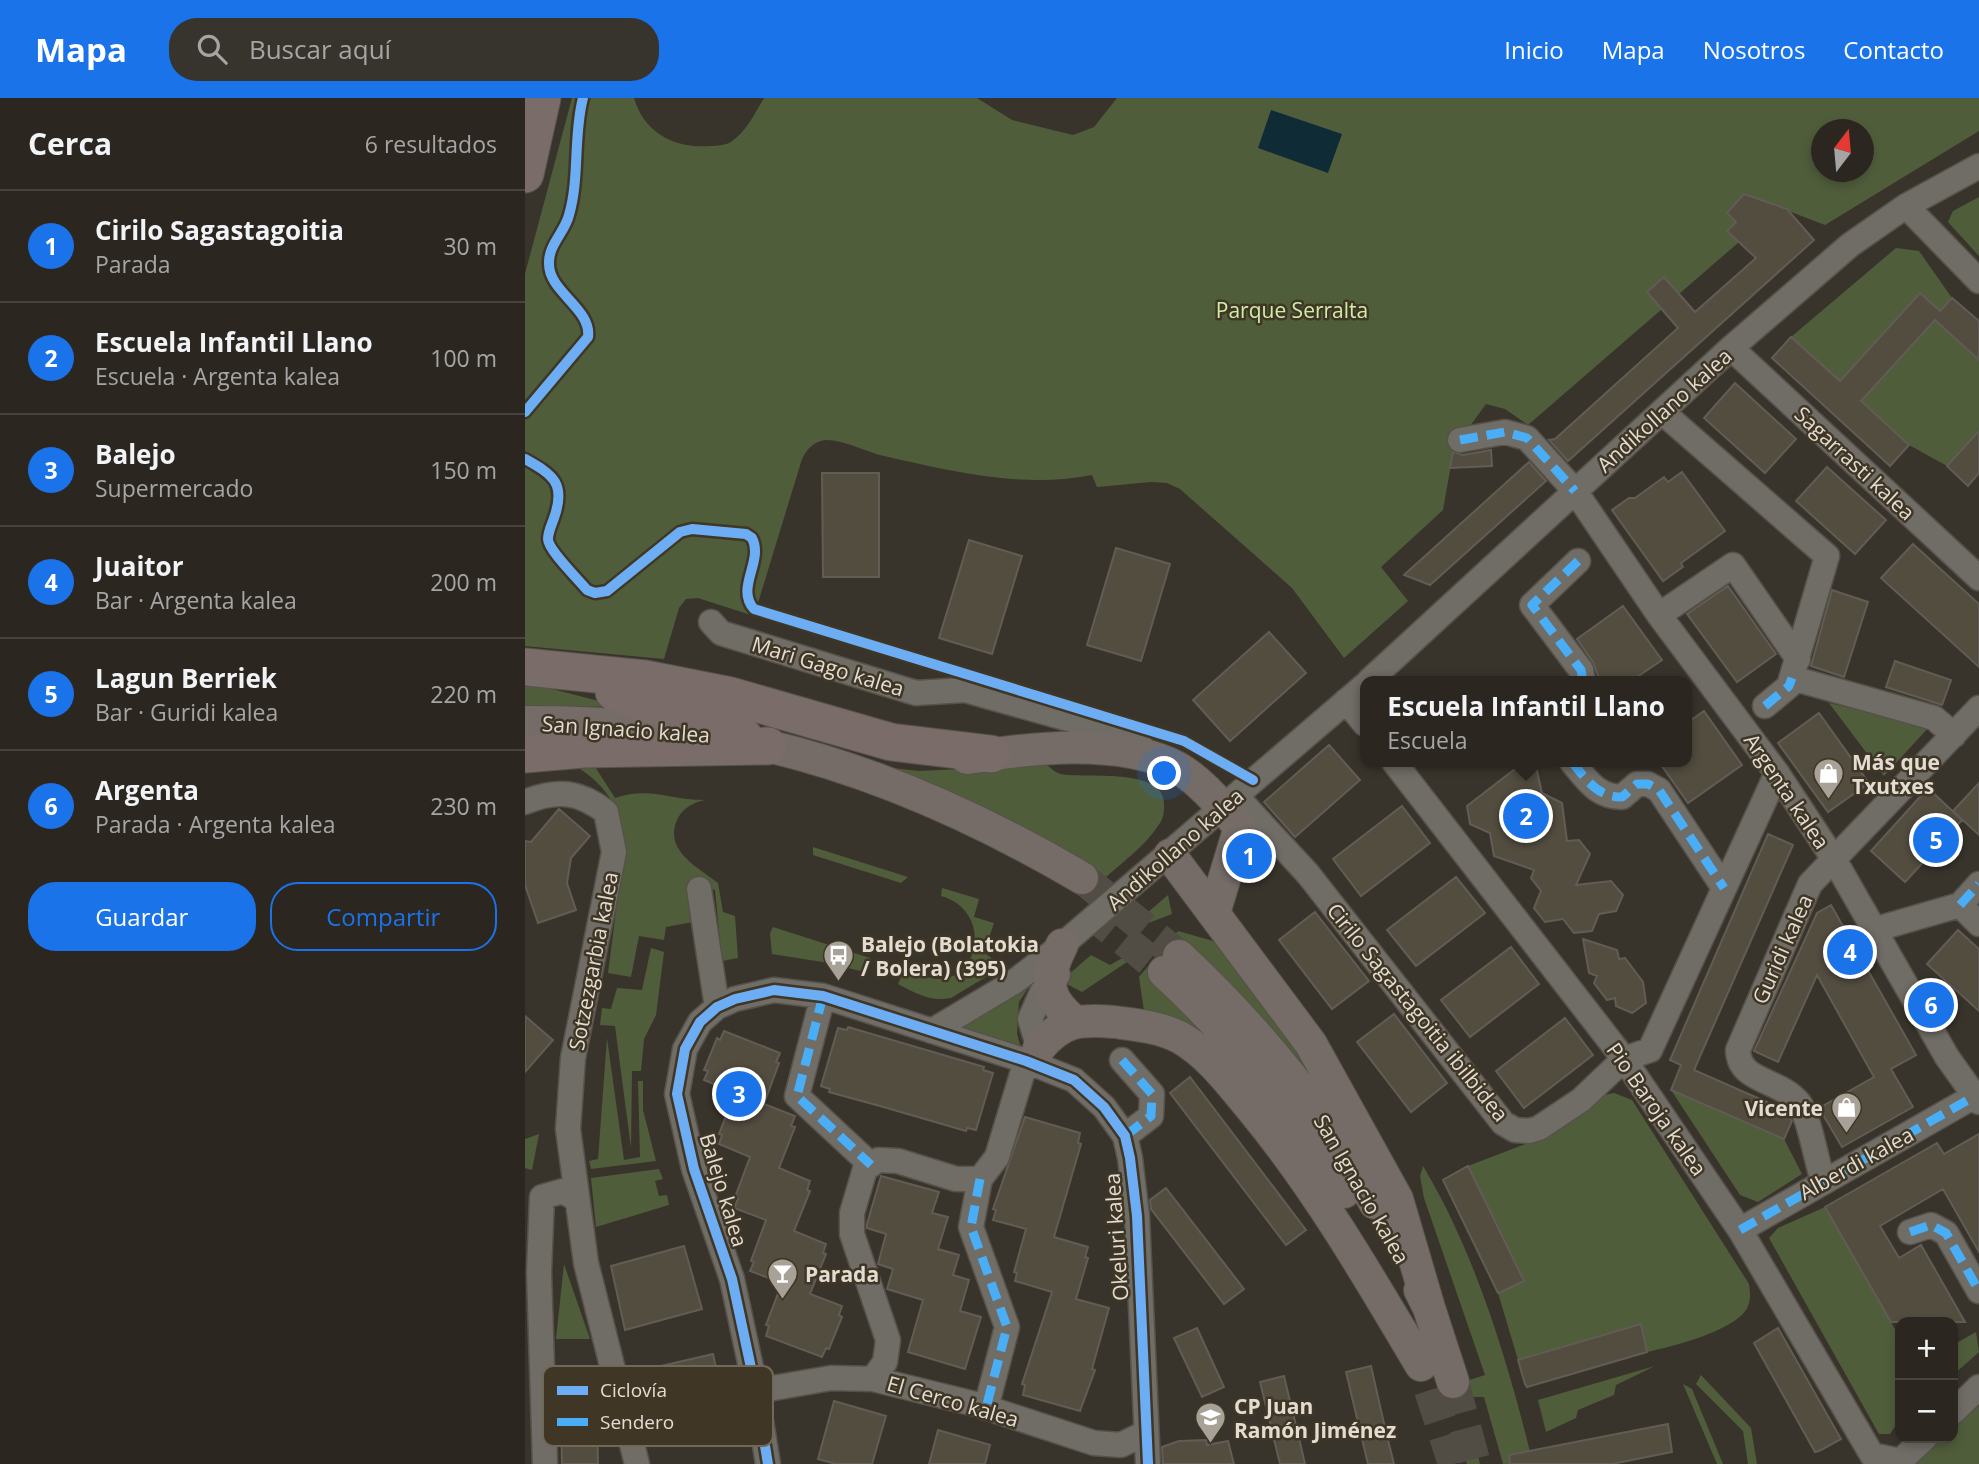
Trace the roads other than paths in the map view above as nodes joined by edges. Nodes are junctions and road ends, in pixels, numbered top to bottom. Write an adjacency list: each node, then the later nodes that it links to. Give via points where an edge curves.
1 (542, 98): 3 (highway)
2 (1979, 166): 4 (street, Andikollano kalea)
3 (525, 174)
4 (1906, 206): 5 (street); 6 (street, Andikollano kalea, via 1850,245)
5 (1979, 281)
6 (1731, 348): 7 (street, Andikollano kalea); 11 (street, Sagarrasti kalea)
7 (1662, 412): 9 (street, Andikollano kalea); 15 (street, via 1828,556)
8 (1459, 440): 9 (street, Argenta kalea, via 1517,433 1527,438)
9 (1575, 491): 12 (street, Argenta kalea); 16 (street, Andikollano kalea)
10 (1578, 561): 17 (street, via 1532,606)
11 (1979, 578)
12 (1658, 615): 15 (street, via 1733,565); 33 (street, Argenta kalea)
13 (712, 622): 22 (street, Mari Gago kalea, via 721,634 916,693 965,690)
14 (541, 669): 26 (highway); 29 (highway, via 645,679 731,696 891,742)
15 (1795, 669): 20 (street, via 1789,687); 25 (street, via 1934,718)
16 (1375, 676)
17 (1582, 676)
18 (1360, 689): 19 (street, Andikollano kalea)
19 (1346, 701): 23 (street); 35 (street, Andikollano kalea)
20 (1765, 706)
21 (1979, 708): 25 (street, Guridi kalea)
22 (1032, 710): 27 (street, via 1048,719 1052,727); 30 (street, Mari Gago kalea, via 1136,738)
23 (1360, 718)
24 (525, 722): 26 (main road, San Ignacio kalea, via 653,727)
25 (1954, 735): 37 (street, Guridi kalea)
26 (785, 751): 28 (highway, via 584,749); 29 (main road, via 955,759); 41 (main road, San Ignacio kalea, via 960,815)
27 (1047, 751): 29 (main road); 30 (main road, via 1110,748)
28 (525, 754)
29 (991, 754)
30 (1147, 755): 35 (main road, via 1179,769)
31 (1398, 767): 55 (street, Pio Baroja kalea)
32 (1576, 767): 42 (street, via 1608,797 1622,797 1637,784 1659,790)
33 (1777, 773): 36 (street, Argenta kalea); 42 (street, Cirilo Sagastagoitia ibilbidea)
34 (525, 802): 62 (street, Sotzezgarbia kalea, via 542,795 585,796 606,812 614,852 573,1058 568,1129)
35 (1229, 802): 38 (street, Andikollano kalea); 45 (main road, via 1240,827); 55 (street, Cirilo Sagastagoitia ibilbidea, via 1308,874 1503,1123 1529,1132 1539,1128 1581,1100)
36 (1813, 830): 37 (street, via 1829,838); 39 (street, Argenta kalea)
37 (1855, 836): 39 (street, Guridi kalea)
38 (1162, 861): 45 (main road); 48 (street, Andikollano kalea)
39 (1835, 861): 47 (street, Argenta kalea); 61 (street, Guridi kalea, via 1810,884 1738,1050 1738,1064 1745,1072 1776,1084 1800,1104)
40 (1979, 884): 44 (street)
41 (1075, 886)
42 (1724, 888): 55 (street, Cirilo Sagastagoitia ibilbidea, via 1650,1049)
43 (699, 889): 51 (street)
44 (1960, 905): 46 (street); 47 (street)
45 (1214, 914): 66 (main road, via 1311,1044 1397,1199)
46 (1979, 924)
47 (1873, 930): 57 (street, Argenta kalea)
48 (1071, 938): 49 (main road, via 1052,965); 53 (street, Andikollano kalea, via 1014,982)
49 (1049, 984): 52 (main road, via 1051,999); 54 (street, via 1030,1019)
50 (823, 996): 51 (street, via 774,990); 53 (street); 59 (street, via 797,1096)
51 (717, 1007): 68 (street, Balejo kalea, via 700,1023 685,1049 677,1094 694,1169 732,1279)
52 (1074, 1021): 54 (main road, via 1052,1032); 70 (main road, via 1147,1026 1180,1038 1210,1060 1294,1160)
53 (932, 1031): 54 (street)
54 (1033, 1054): 58 (street, Okeluri kalea, via 1074,1080 1104,1107); 60 (street, via 997,1157)
55 (1625, 1059): 63 (street, Pio Baroja kalea)
56 (1122, 1060): 58 (street, via 1152,1094 1151,1116)
57 (1974, 1086): 61 (street, Alberdi kalea)
58 (1125, 1136): 76 (street, Okeluri kalea, via 1137,1216)
59 (871, 1165): 60 (street, via 878,1160 898,1161 956,1179); 69 (street, via 865,1170 852,1213 852,1234 888,1340 885,1362)
60 (979, 1179): 75 (street, via 971,1227 1007,1327)
61 (1823, 1181): 63 (street, Alberdi kalea)
62 (576, 1199): 67 (street, Sotzezgarbia kalea, via 586,1263); 73 (street, via 563,1191 542,1197)
63 (1740, 1230): 81 (street, Pio Baroja kalea, via 1872,1455)
64 (1910, 1232): 65 (street, via 1931,1225 1946,1233)
65 (1979, 1291)
66 (1429, 1308): 70 (main road, San Ignacio kalea); 70 (main road, San Ignacio kalea, via 1332,1132 1260,1038 1172,964 1329,1166 1373,1245)
67 (613, 1366)
68 (751, 1366)
69 (873, 1379): 72 (street, El Cerco kalea, via 831,1378); 75 (street, El Cerco kalea)
70 (1435, 1379)
71 (1979, 1387): 74 (street)
72 (773, 1388)
73 (543, 1400)
74 (1958, 1407)
75 (986, 1408): 76 (street, El Cerco kalea, via 1094,1443 1121,1445)
76 (1145, 1433): 85 (street, Okeluri kalea)
77 (1920, 1443): 81 (street)
78 (544, 1446): 82 (street)
79 (633, 1446): 83 (street, Sotzezgarbia kalea)
80 (765, 1446): 84 (street, Balejo kalea)
81 (1898, 1463)
82 (545, 1464)
83 (638, 1464)
84 (768, 1464)
85 (1147, 1464)

